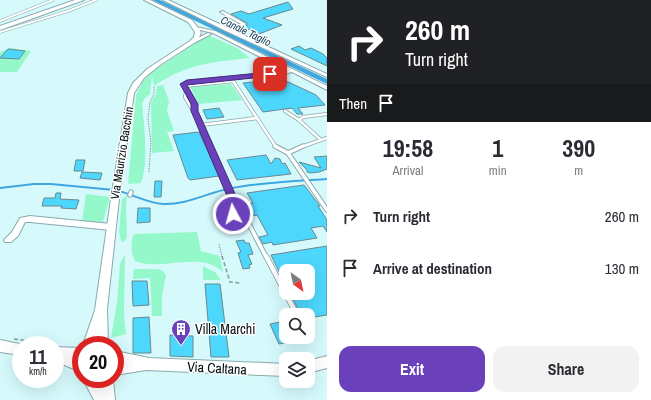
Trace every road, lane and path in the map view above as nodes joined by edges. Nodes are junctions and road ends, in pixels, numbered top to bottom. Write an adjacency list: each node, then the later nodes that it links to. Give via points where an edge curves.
1 (53, 0): 8 (lane)
2 (71, 0): 9 (highway)
3 (81, 0): 10 (highway)
4 (96, 0): 13 (lane, via 68,12)
5 (146, 0): 11 (main road, via 187,19)
6 (165, 0): 12 (street)
7 (222, 12): 12 (street, via 244,24)
8 (0, 20)
9 (0, 24)
10 (0, 28)
11 (197, 30): 14 (street); 16 (main road, Via Maurizio Bacchin, via 196,38)
12 (227, 30): 15 (street); 18 (street)
13 (0, 32)
14 (209, 32): 15 (street); 16 (street)
15 (217, 33): 17 (street)
16 (192, 42): 34 (main road, Via Maurizio Bacchin, via 145,74 134,86)
17 (292, 71): 19 (street); 21 (street)
18 (327, 76)
19 (185, 84): 22 (lane); 26 (lane, via 233,81)
20 (154, 86): 32 (path, via 148,119 151,142)
21 (327, 88)
22 (186, 91): 23 (lane, via 185,97); 23 (lane, via 195,104)
23 (194, 111): 28 (lane)
24 (286, 111): 27 (lane)
25 (327, 114): 27 (lane, via 303,117)
26 (257, 118): 28 (lane); 31 (lane, via 276,148)
27 (299, 120): 30 (lane)
28 (201, 125): 38 (lane, via 230,193 229,204 236,223 248,222)
29 (327, 138): 30 (lane)
30 (320, 139): 31 (lane)
31 (288, 154): 33 (lane)
32 (149, 172)
33 (327, 210)
34 (111, 227): 35 (street, via 30,219 23,220); 39 (main road, Via Maurizio Bacchin)
35 (8, 240)
36 (219, 244): 37 (path, via 230,282)
37 (240, 283)
38 (293, 308)
39 (101, 309): 40 (main road, Via Maurizio Bacchin); 41 (main road, Via Maurizio Bacchin)
40 (92, 336)
41 (102, 336)
42 (0, 346): 43 (main road)
43 (12, 348)
44 (124, 359): 46 (main road, Via Caltana)
45 (327, 362): 47 (main road)
46 (149, 364): 48 (main road, Via Caltana); 49 (main road, Via Caltana)
47 (315, 365)
48 (124, 368)
49 (279, 370)
50 (95, 388): 52 (main road)
51 (107, 388): 53 (main road)
52 (101, 400)
53 (108, 400)

